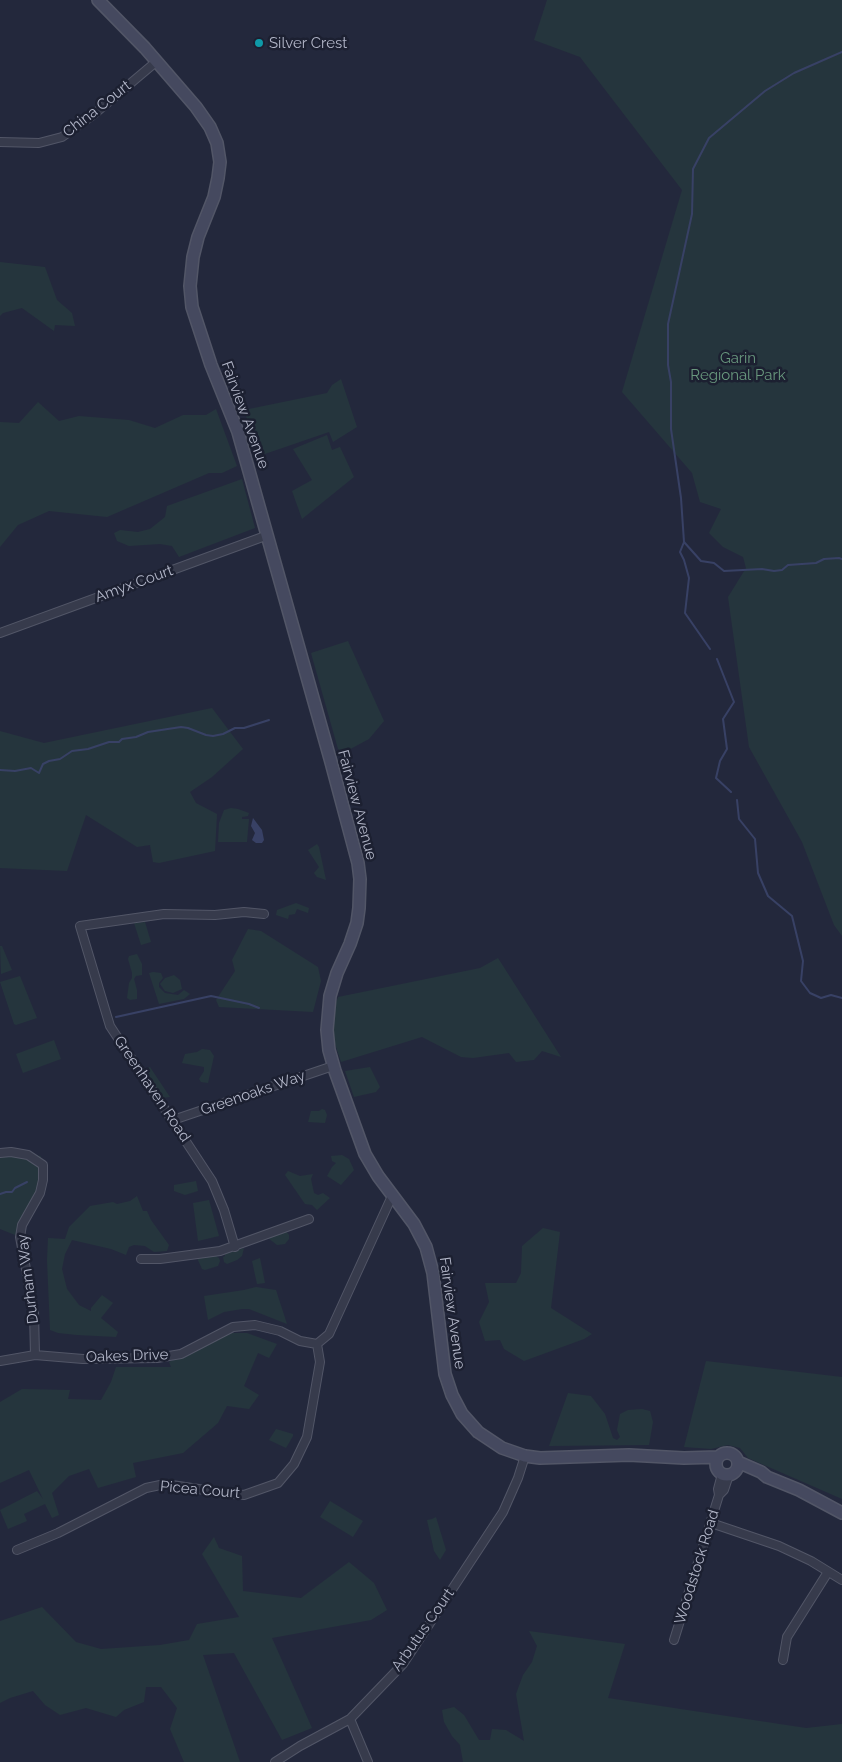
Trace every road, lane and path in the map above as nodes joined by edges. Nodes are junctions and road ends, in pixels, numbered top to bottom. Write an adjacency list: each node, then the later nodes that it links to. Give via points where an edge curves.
1 (98, 0): 2 (main road, Fairview Avenue)
2 (157, 61): 3 (street, China Court, via 62,138 39,143); 4 (main road, Fairview Avenue, via 205,118 219,152 214,197 193,257 192,307 238,432)
3 (0, 142)
4 (268, 535): 5 (street, Amyx Court); 7 (main road, Fairview Avenue, via 360,879 357,923 330,996 328,1040)
5 (0, 633)
6 (264, 914): 8 (street, Greenhaven Road, via 164,914 80,926 110,1026)
7 (333, 1066): 8 (street, Greenoaks Way); 10 (main road, Fairview Avenue, via 365,1154)
8 (173, 1120): 12 (street, Greenhaven Road, via 212,1181)
9 (0, 1153): 15 (street, Durham Way, via 28,1155 43,1164 40,1193 22,1225 20,1237 34,1312)
10 (392, 1196): 14 (street, via 329,1334); 17 (main road, Fairview Avenue, via 421,1236 431,1261 446,1374 456,1403 469,1423 489,1440)
11 (309, 1219): 12 (street)
12 (234, 1247): 13 (street)
13 (141, 1259)
14 (316, 1344): 15 (street, Oakes Drive, via 300,1342 280,1331 255,1325 233,1327 181,1354 157,1358 83,1359); 21 (street, Picea Court, via 320,1362 307,1438 294,1464 278,1483 244,1494 164,1484 146,1488 58,1533)
15 (35, 1355): 16 (street, Oakes Drive)
16 (0, 1361)
17 (525, 1456): 18 (main road, Fairview Avenue, via 651,1456 684,1458); 26 (street, Arbutus Court, via 502,1512 402,1664)
18 (727, 1468): 19 (main road, Fairview Avenue, via 767,1477); 20 (street, Woodstock Road, via 718,1489)
19 (842, 1513)
20 (711, 1523): 22 (street, via 779,1546 811,1560); 24 (street, Woodstock Road)
21 (16, 1550)
22 (828, 1572): 23 (street); 25 (street, via 787,1637)
23 (842, 1580)
24 (674, 1640)
25 (783, 1660)
26 (350, 1719): 27 (street, Arbutus Court); 28 (street)
27 (275, 1762)
28 (368, 1762)

